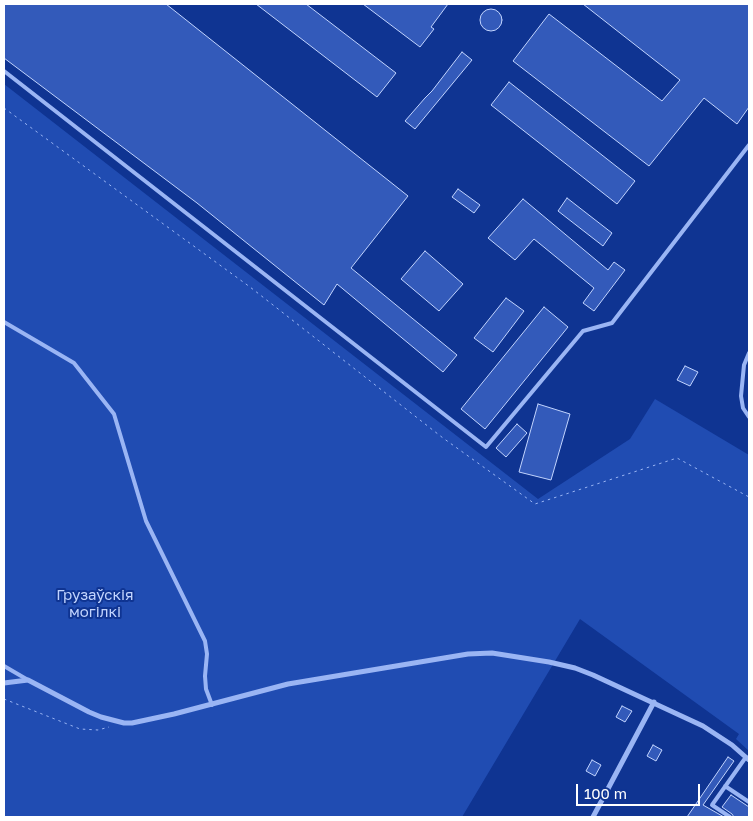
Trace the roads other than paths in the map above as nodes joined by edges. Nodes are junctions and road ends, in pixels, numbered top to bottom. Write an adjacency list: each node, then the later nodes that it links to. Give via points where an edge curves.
1 (4, 71): 2 (lane, via 486,447 583,331 612,323)
2 (749, 145)
3 (4, 322): 10 (lane, via 74,363 114,414 146,521 205,641 206,689)
4 (749, 353): 5 (lane, via 740,396)
5 (749, 417)
6 (4, 666): 7 (lane)
7 (28, 680): 8 (street); 10 (street, via 89,712 124,723)
8 (4, 683)
9 (654, 702): 10 (street, via 575,668 492,653 468,654 288,684); 11 (street, via 703,726); 14 (street)
10 (212, 705)
11 (748, 759): 12 (lane)
12 (725, 786): 13 (lane); 15 (lane, via 712,805)
13 (749, 802)
14 (593, 817)
15 (730, 817)

